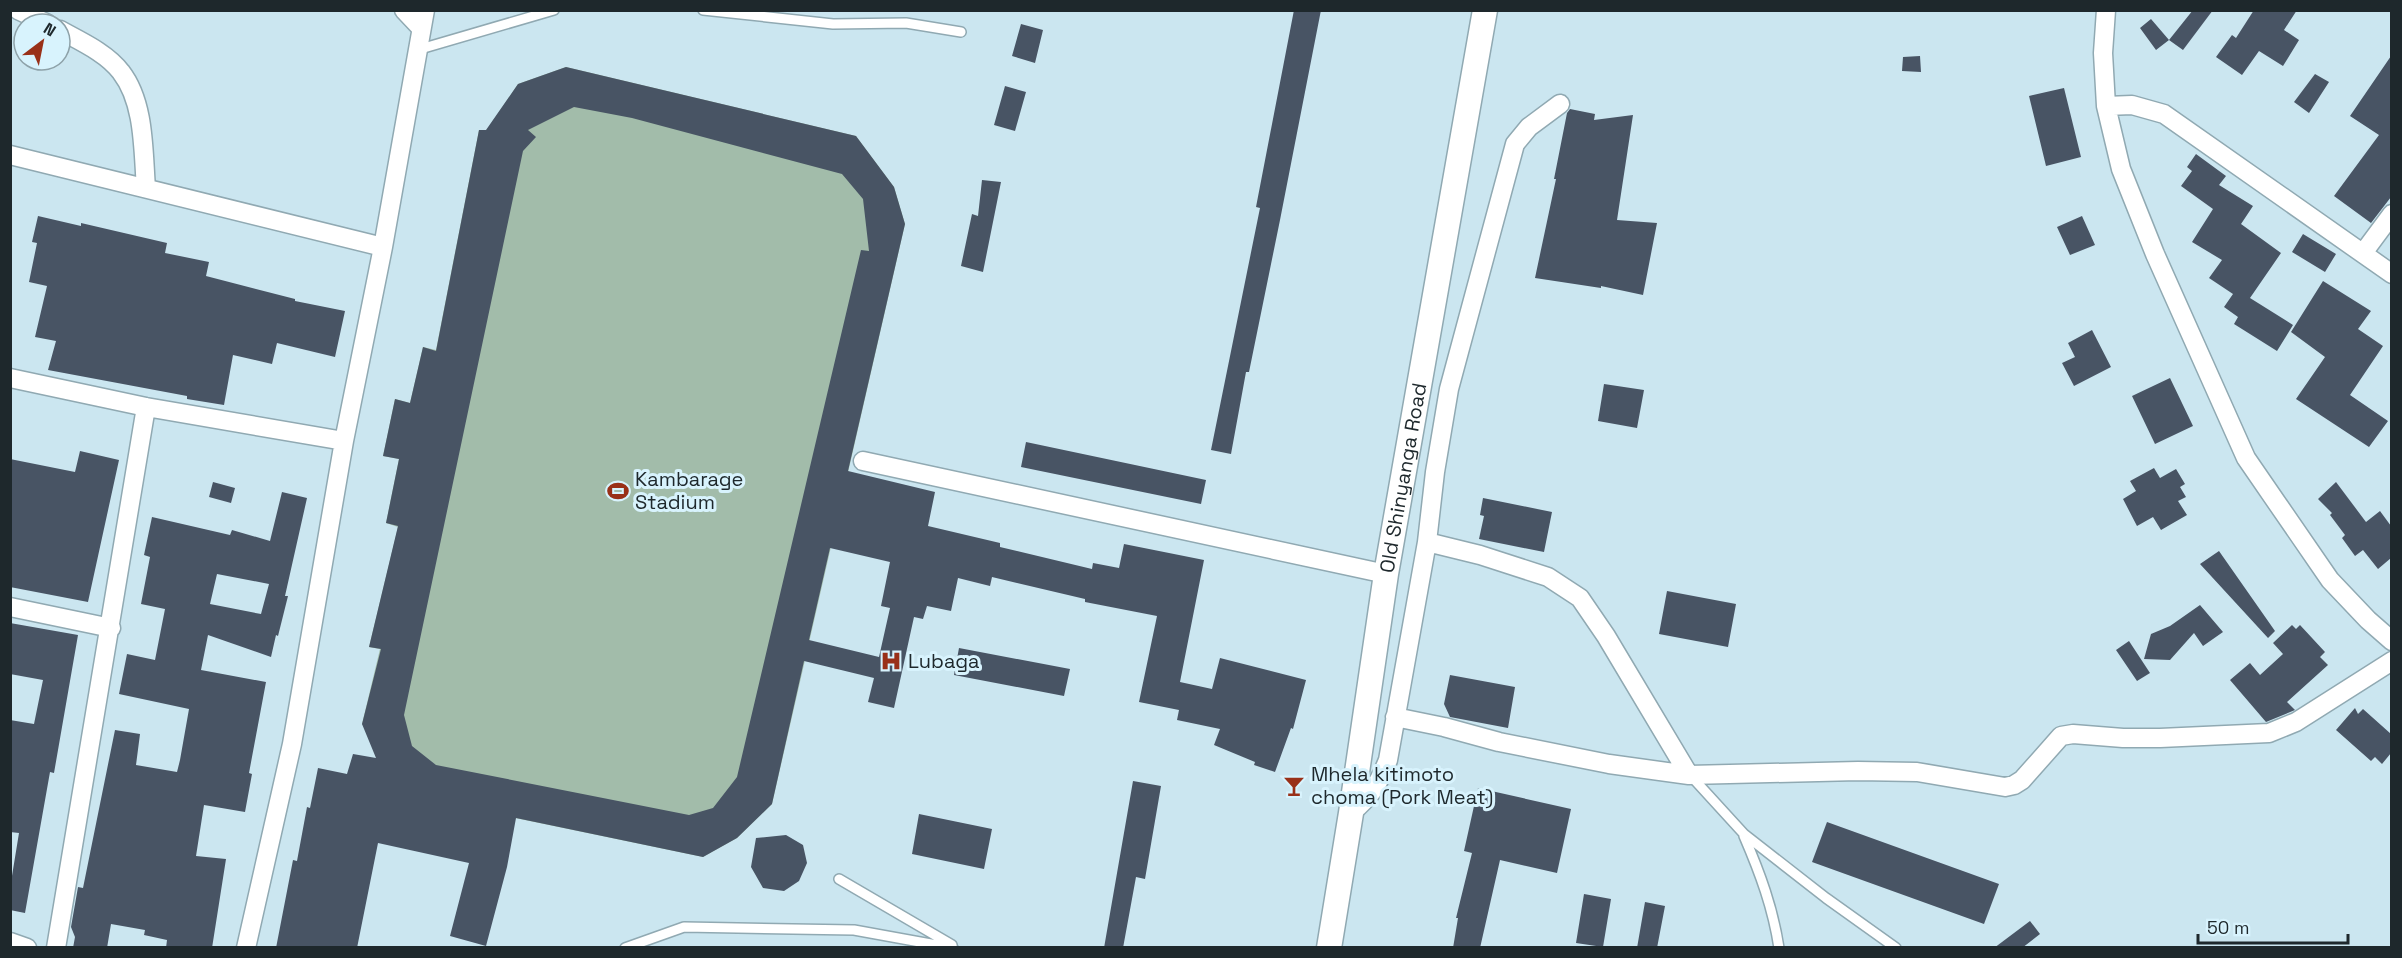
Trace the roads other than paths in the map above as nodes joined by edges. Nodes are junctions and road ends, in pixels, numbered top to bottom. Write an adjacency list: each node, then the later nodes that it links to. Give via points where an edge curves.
1 (404, 10): 6 (street)
2 (554, 10): 9 (lane)
3 (703, 10): 7 (lane, via 833,24 906,23)
4 (1485, 10): 23 (main road, Old Shinyanga Road)
5 (2106, 10): 11 (street)
6 (423, 19): 9 (street)
7 (961, 32)
8 (72, 37): 13 (street, via 120,70 132,89 140,123)
9 (417, 50): 15 (street)
10 (1560, 104): 22 (street, via 1529,126 1515,144 1449,389)
11 (2106, 106): 16 (street, via 2133,105 2164,114); 26 (street, via 2125,179 2246,458 2330,580)
12 (10, 155): 13 (street)
13 (146, 188): 15 (street)
14 (2391, 214): 16 (street)
15 (383, 247): 20 (street)
16 (2362, 253): 17 (street)
17 (2391, 274)
18 (10, 378): 19 (street)
19 (146, 407): 20 (street); 25 (street)
20 (344, 441): 36 (street, via 292,744)
21 (863, 461): 23 (street)
22 (1427, 542): 28 (street); 29 (street, via 1548,577 1580,598)
23 (1386, 574): 30 (main road, Old Shinyanga Road)
24 (10, 607): 25 (street)
25 (111, 628): 35 (street)
26 (2391, 641)
27 (2391, 661): 29 (street, via 2296,722 2269,733 2160,738 2061,736 2022,780 2005,787 1917,772)
28 (1395, 717): 29 (street, via 1521,747); 30 (street, via 1388,760 1378,785)
29 (1689, 775): 31 (lane)
30 (1351, 813): 39 (main road, Old Shinyanga Road)
31 (1744, 834): 40 (lane, via 1763,880); 41 (lane)
32 (839, 879): 38 (lane)
33 (10, 942): 34 (street)
34 (27, 948)
35 (56, 948)
36 (246, 948)
37 (625, 948): 38 (lane, via 684,927 717,927 854,930)
38 (955, 948)
39 (1329, 948)
40 (1779, 948)
41 (1896, 948)

